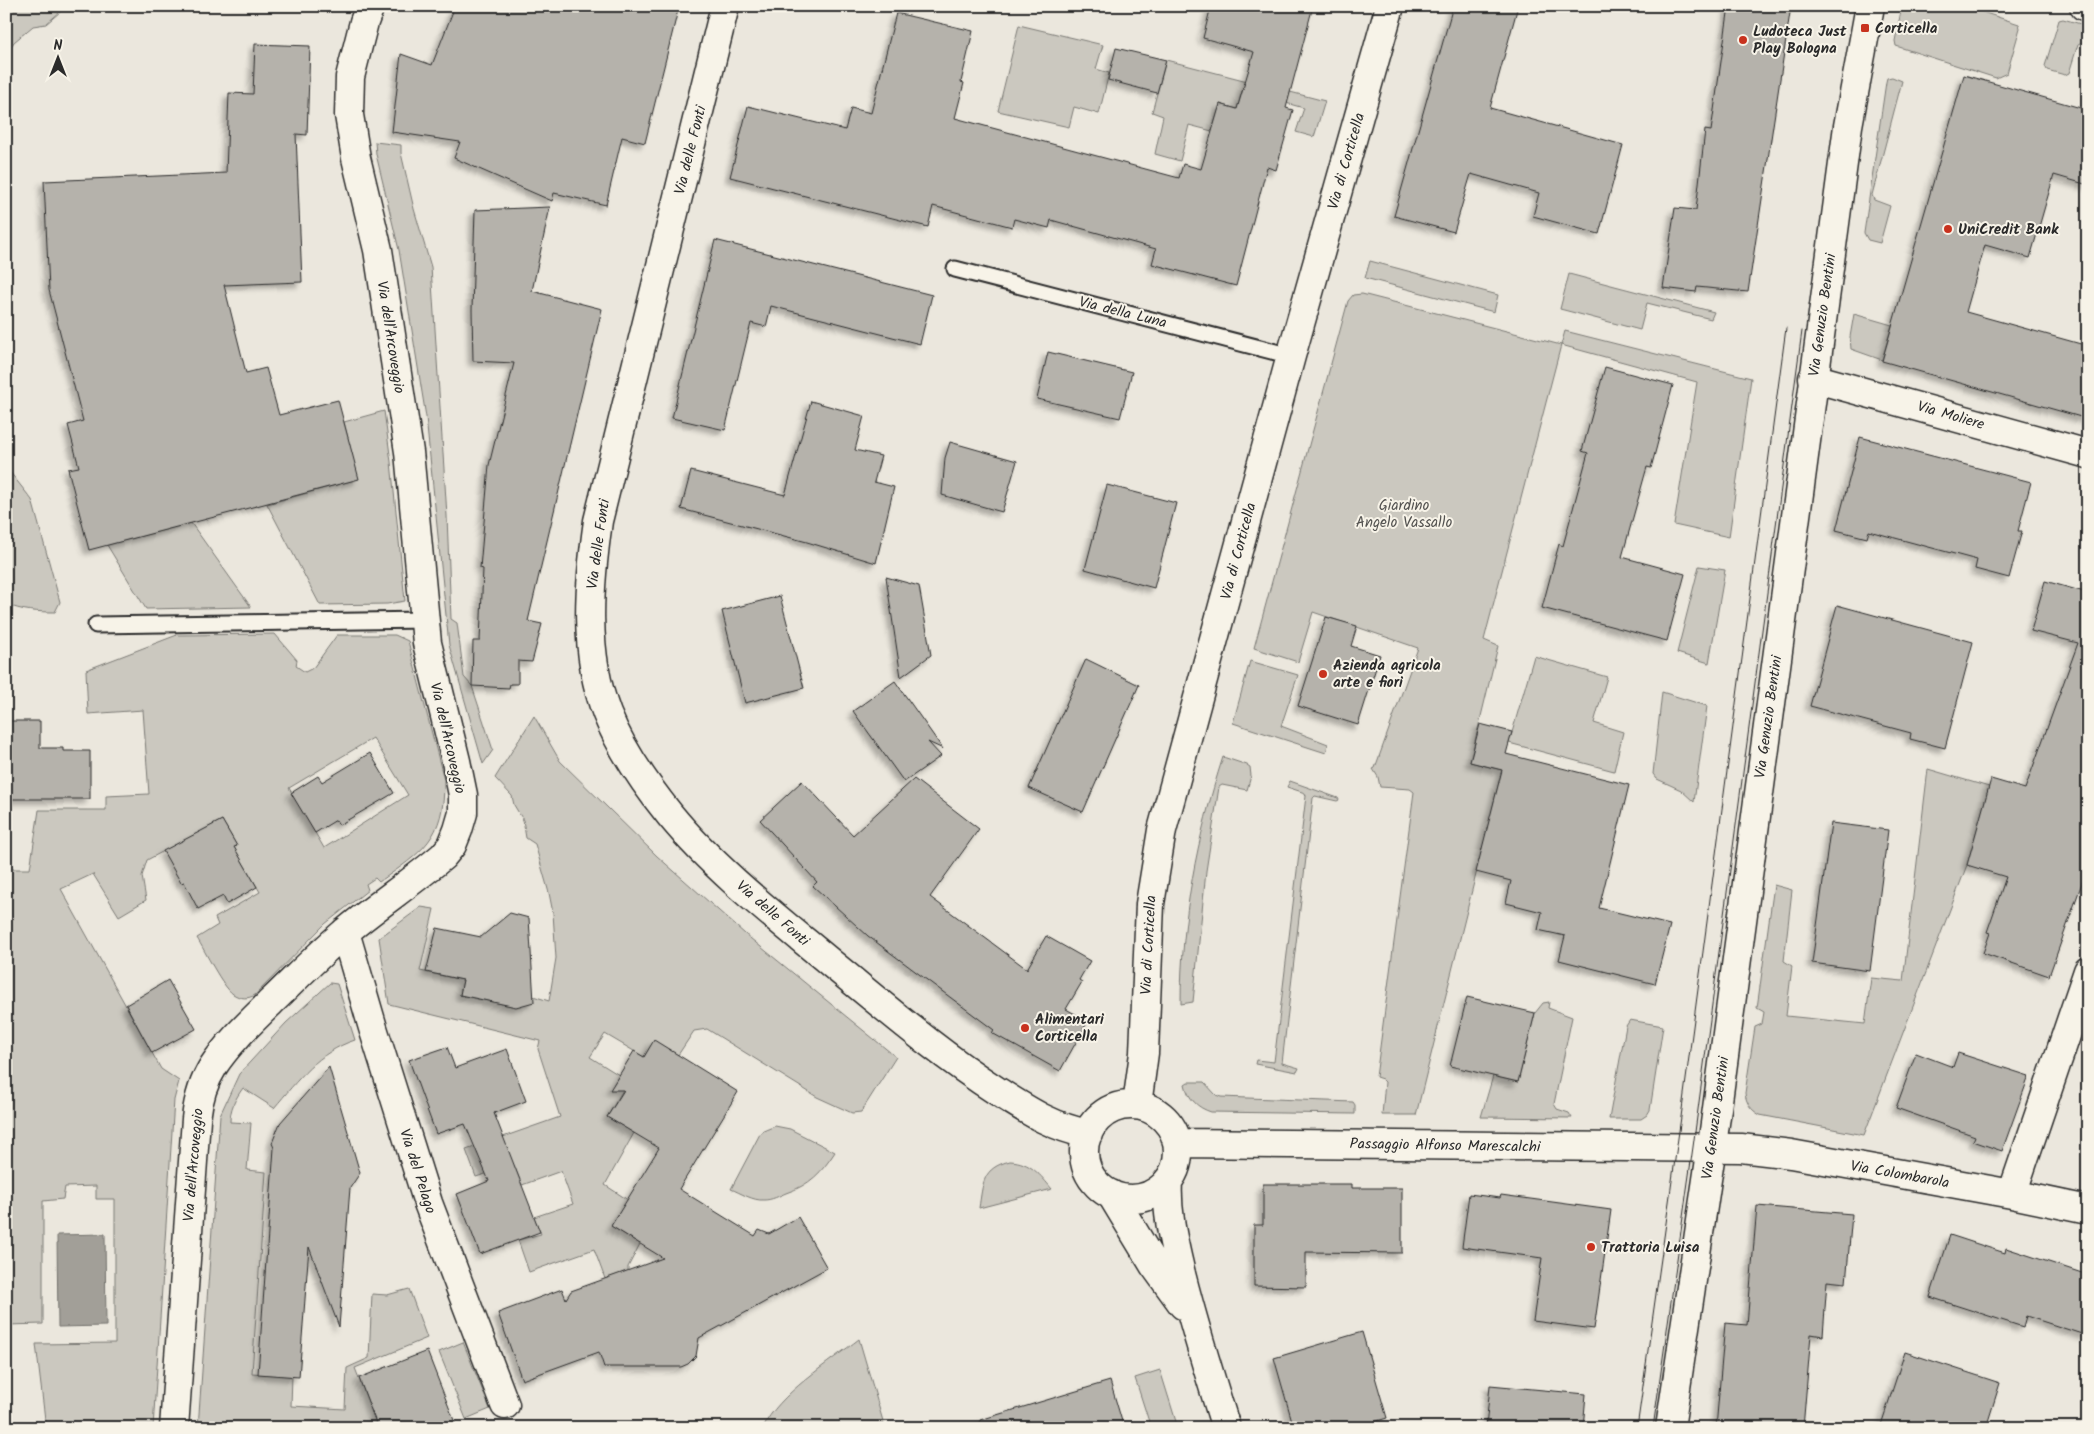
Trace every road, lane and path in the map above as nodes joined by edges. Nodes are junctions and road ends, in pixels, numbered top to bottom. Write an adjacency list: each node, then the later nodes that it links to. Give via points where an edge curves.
1 (370, 6): 11 (street, Via dell'Arcoveggio, via 350,77 349,115 378,250 408,452)
2 (725, 6): 16 (street, Via delle Fonti, via 598,521 590,573 590,615 596,675 607,713 644,781 670,816 769,911 921,1037 985,1083 1051,1124)
3 (1390, 6): 8 (street, Via di Corticella)
4 (1870, 6): 9 (street, Via Genuzio Bentini, via 1848,126)
5 (2084, 6): 6 (street)
6 (2088, 7)
7 (956, 269): 8 (lane, Via della Luna)
8 (1291, 356): 15 (street, Via di Corticella, via 1162,830 1150,904 1143,1067)
9 (1813, 378): 10 (street, Via Moliere); 18 (street, Via Genuzio Bentini)
10 (2088, 454)
11 (424, 620): 12 (lane); 13 (street, Via dell'Arcoveggio, via 431,664 461,781 463,813 452,845 443,856)
12 (96, 625)
13 (345, 932): 24 (street, Via del Pelago, via 428,1203); 25 (street, Via dell'Arcoveggio, via 231,1045 214,1065 198,1100)
14 (2088, 971): 21 (street)
15 (1138, 1105): 16 (street, via 1108,1111); 17 (street, via 1165,1119)
16 (1088, 1134): 20 (street, via 1084,1158 1088,1170 1094,1181)
17 (1178, 1142): 18 (street, Passaggio Alfonso Marescalchi, via 1615,1148); 19 (street, via 1178,1160)
18 (1712, 1146): 21 (street, Via Colombarola, via 1791,1154); 27 (street, Via Genuzio Bentini)
19 (1168, 1181): 20 (street, via 1161,1189 1140,1198); 23 (street, via 1167,1209)
20 (1111, 1194): 23 (street, via 1154,1265 1180,1299)
21 (2012, 1194): 22 (street, Via Colombarola)
22 (2088, 1210)
23 (1194, 1326): 26 (street)
24 (505, 1405)
25 (174, 1428)
26 (1226, 1428)
27 (1670, 1428)

